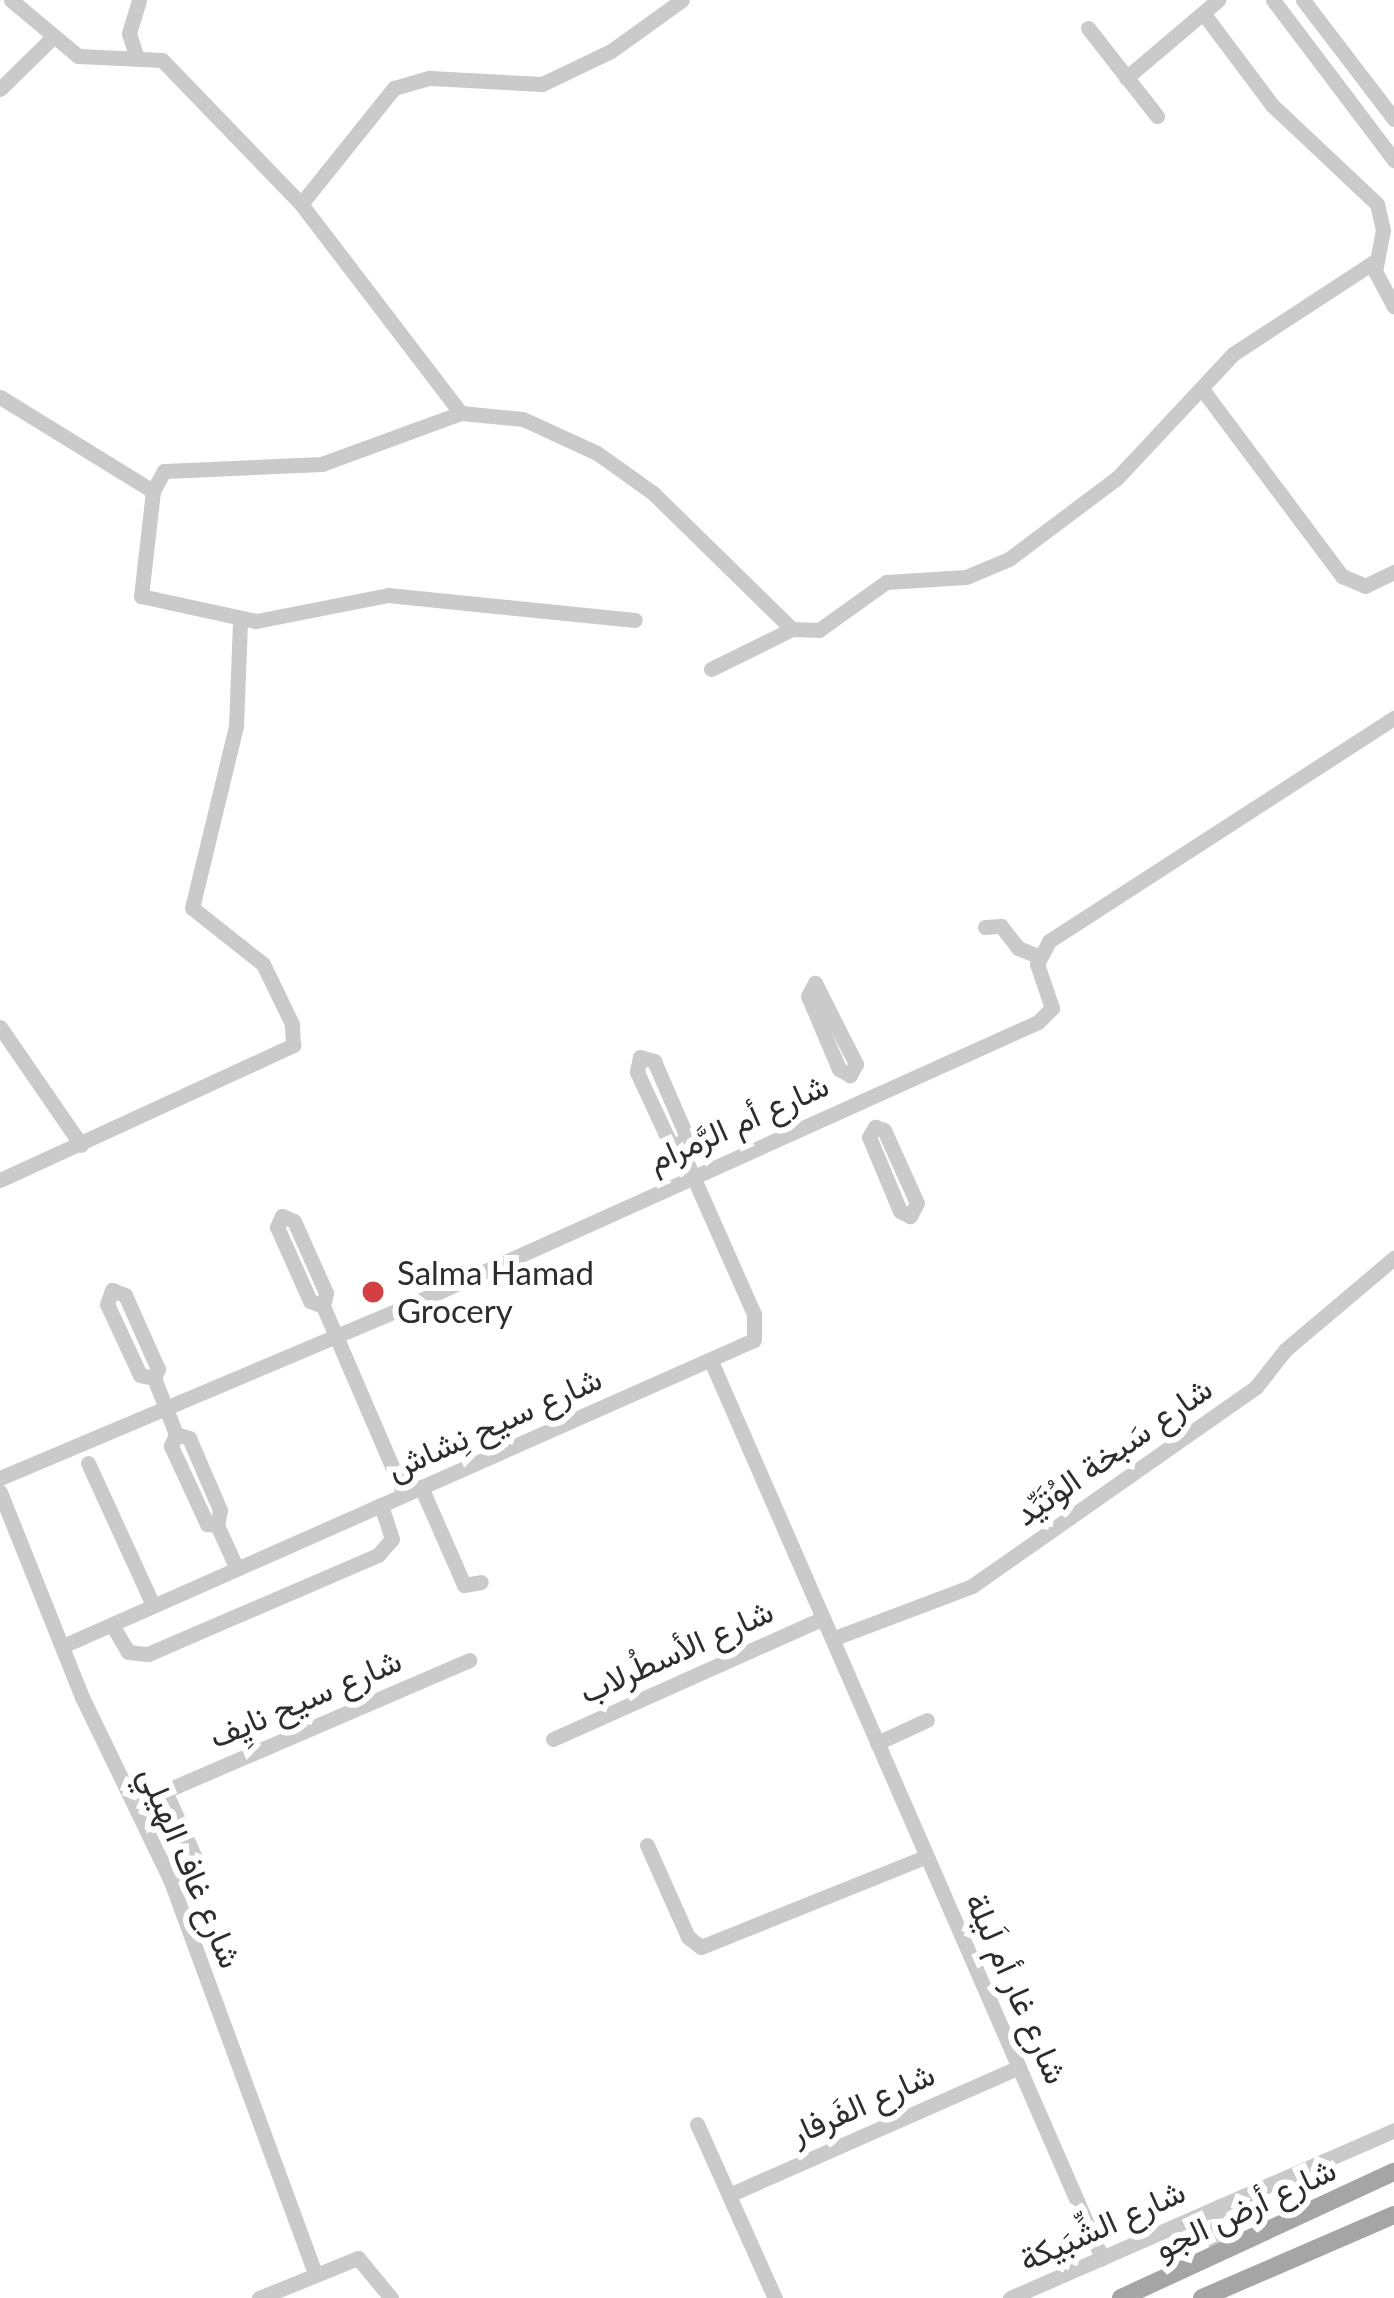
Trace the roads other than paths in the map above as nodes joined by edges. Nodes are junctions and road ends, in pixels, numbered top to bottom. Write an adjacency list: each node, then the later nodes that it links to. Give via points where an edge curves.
1 (11, 0): 9 (street)
2 (139, 0): 10 (street, via 129,33)
3 (682, 0): 16 (street, via 635,36 542,84 430,77 394,88)
4 (1218, 0): 7 (street)
5 (1273, 0): 15 (street)
6 (1304, 0): 14 (street)
7 (1203, 13): 11 (street); 17 (street, via 1272,105 1377,203 1383,230)
8 (1088, 28): 11 (street)
9 (53, 37): 10 (street, via 78,56 111,62); 12 (street)
10 (136, 55): 16 (street, via 154,55 197,92)
11 (1126, 79): 13 (street)
12 (0, 89)
13 (1157, 116)
14 (1394, 119)
15 (1394, 160)
16 (301, 204): 21 (street)
17 (1376, 261): 18 (street, via 1378,284); 19 (street, via 1246,344)
18 (1394, 306)
19 (1202, 389): 23 (street, via 1342,576 1357,586); 26 (street, via 1104,489 1009,560 966,577 919,576 859,596 819,630)
20 (0, 397): 22 (street)
21 (460, 413): 22 (street, via 322,464 176,465); 26 (street, via 523,419 597,453 653,493)
22 (152, 491): 24 (street, via 155,524 141,596)
23 (1393, 576)
24 (240, 620): 25 (street, via 388,595); 35 (street, via 236,726 192,908 263,964 292,1024 292,1045)
25 (635, 620)
26 (792, 629): 27 (street)
27 (711, 669)
28 (1394, 718): 30 (street, via 1057,935)
29 (985, 927): 30 (street, via 1001,926 1018,948)
30 (1038, 956): 33 (street, شارع أم الرَّمرام, via 1049,1015)
31 (0, 1027): 35 (street)
32 (850, 1075): 32 (street, via 856,1064 815,983 808,996 839,1069); 33 (street)
33 (862, 1100): 34 (street); 37 (street, شارع أم الرَّمرام)
34 (875, 1126): 34 (street, via 869,1137 900,1211 910,1216 917,1203)
35 (81, 1145): 38 (street)
36 (680, 1147): 36 (street, شارع سيح نِشاش, via 686,1136 654,1061 640,1058 637,1072 669,1141); 37 (street, شارع سيح نِشاش)
37 (691, 1174): 41 (street, شارع أم الرَّمرام); 42 (street, شارع سيح نِشاش, via 757,1323 754,1340)
38 (0, 1180)
39 (1394, 1258): 57 (street, شارع سَبخة الوُتَيِّد, via 1285,1350 1256,1387 972,1586)
40 (323, 1306): 40 (street, via 328,1298 294,1221 282,1216 277,1227 313,1305); 41 (street)
41 (334, 1333): 44 (street, شارع أم الرَّمرام); 47 (street)
42 (711, 1361): 47 (street, شارع سيح نِشاش); 55 (street, شارع غار أم لَيلة)
43 (154, 1378): 43 (street, via 158,1369 125,1295 112,1290 107,1304 140,1375); 44 (street)
44 (165, 1406): 46 (street, شارع أم الرَّمرام); 52 (street, via 176,1434 190,1438)
45 (88, 1463): 54 (street)
46 (0, 1478)
47 (412, 1490): 49 (street, شارع سيح نِشاش); 51 (street)
48 (0, 1492): 58 (street, شارع غاف الهيلي)
49 (381, 1505): 52 (street, شارع سيح نِشاش); 56 (street, via 392,1539 378,1555 148,1654 128,1652)
50 (458, 1524): 51 (street)
51 (440, 1532): 53 (street, via 464,1585)
52 (237, 1569): 54 (street, شارع سيح نِشاش)
53 (481, 1582)
54 (153, 1605): 56 (street, شارع سيح نِشاش)
55 (823, 1618): 57 (street, شارع غار أم لَيلة); 61 (street, شارع الأسطُرلاب)
56 (112, 1624): 58 (street, شارع سيح نِشاش)
57 (832, 1639): 62 (street, شارع غار أم لَيلة)
58 (65, 1645): 64 (street, شارع غاف الهيلي)
59 (469, 1660): 63 (street, شارع سيح نايِف)
60 (927, 1720): 62 (street)
61 (553, 1738)
62 (877, 1743): 66 (street, شارع غار أم لَيلة)
63 (165, 1791): 64 (street, شارع سيح نايِف); 67 (street, via 197,1862)
64 (135, 1804): 67 (street, شارع غاف الهيلي)
65 (646, 1845): 66 (street, via 684,1930 701,1947)
66 (926, 1857): 68 (street, شارع غار أم لَيلة)
67 (170, 1880): 78 (street, شارع غاف الهيلي)
68 (1019, 2067): 72 (street, شارع الفَرفار); 77 (street, شارع غار أم لَيلة)
69 (698, 2124): 72 (street)
70 (1394, 2130): 73 (street, شارع الشِّبَيكة)
71 (1388, 2180): 75 (main road, شارع أرض الجو)
72 (729, 2195): 81 (street)
73 (1221, 2212): 75 (street, شارع الشِّبَيكة); 76 (street, شارع الشِّبَيكة); 77 (street, شارع الشِّبَيكة)
74 (1393, 2214): 84 (main road, شارع أرض الجو)
75 (1252, 2236): 76 (main road, شارع أرض الجو)
76 (1215, 2255): 83 (main road, شارع أرض الجو)
77 (1102, 2258): 82 (street, شارع الشِّبَيكة)
78 (314, 2271): 79 (street); 80 (street, via 358,2258)
79 (259, 2298)
80 (391, 2298)
81 (775, 2298)
82 (1010, 2298)
83 (1121, 2298)
84 (1202, 2298)

